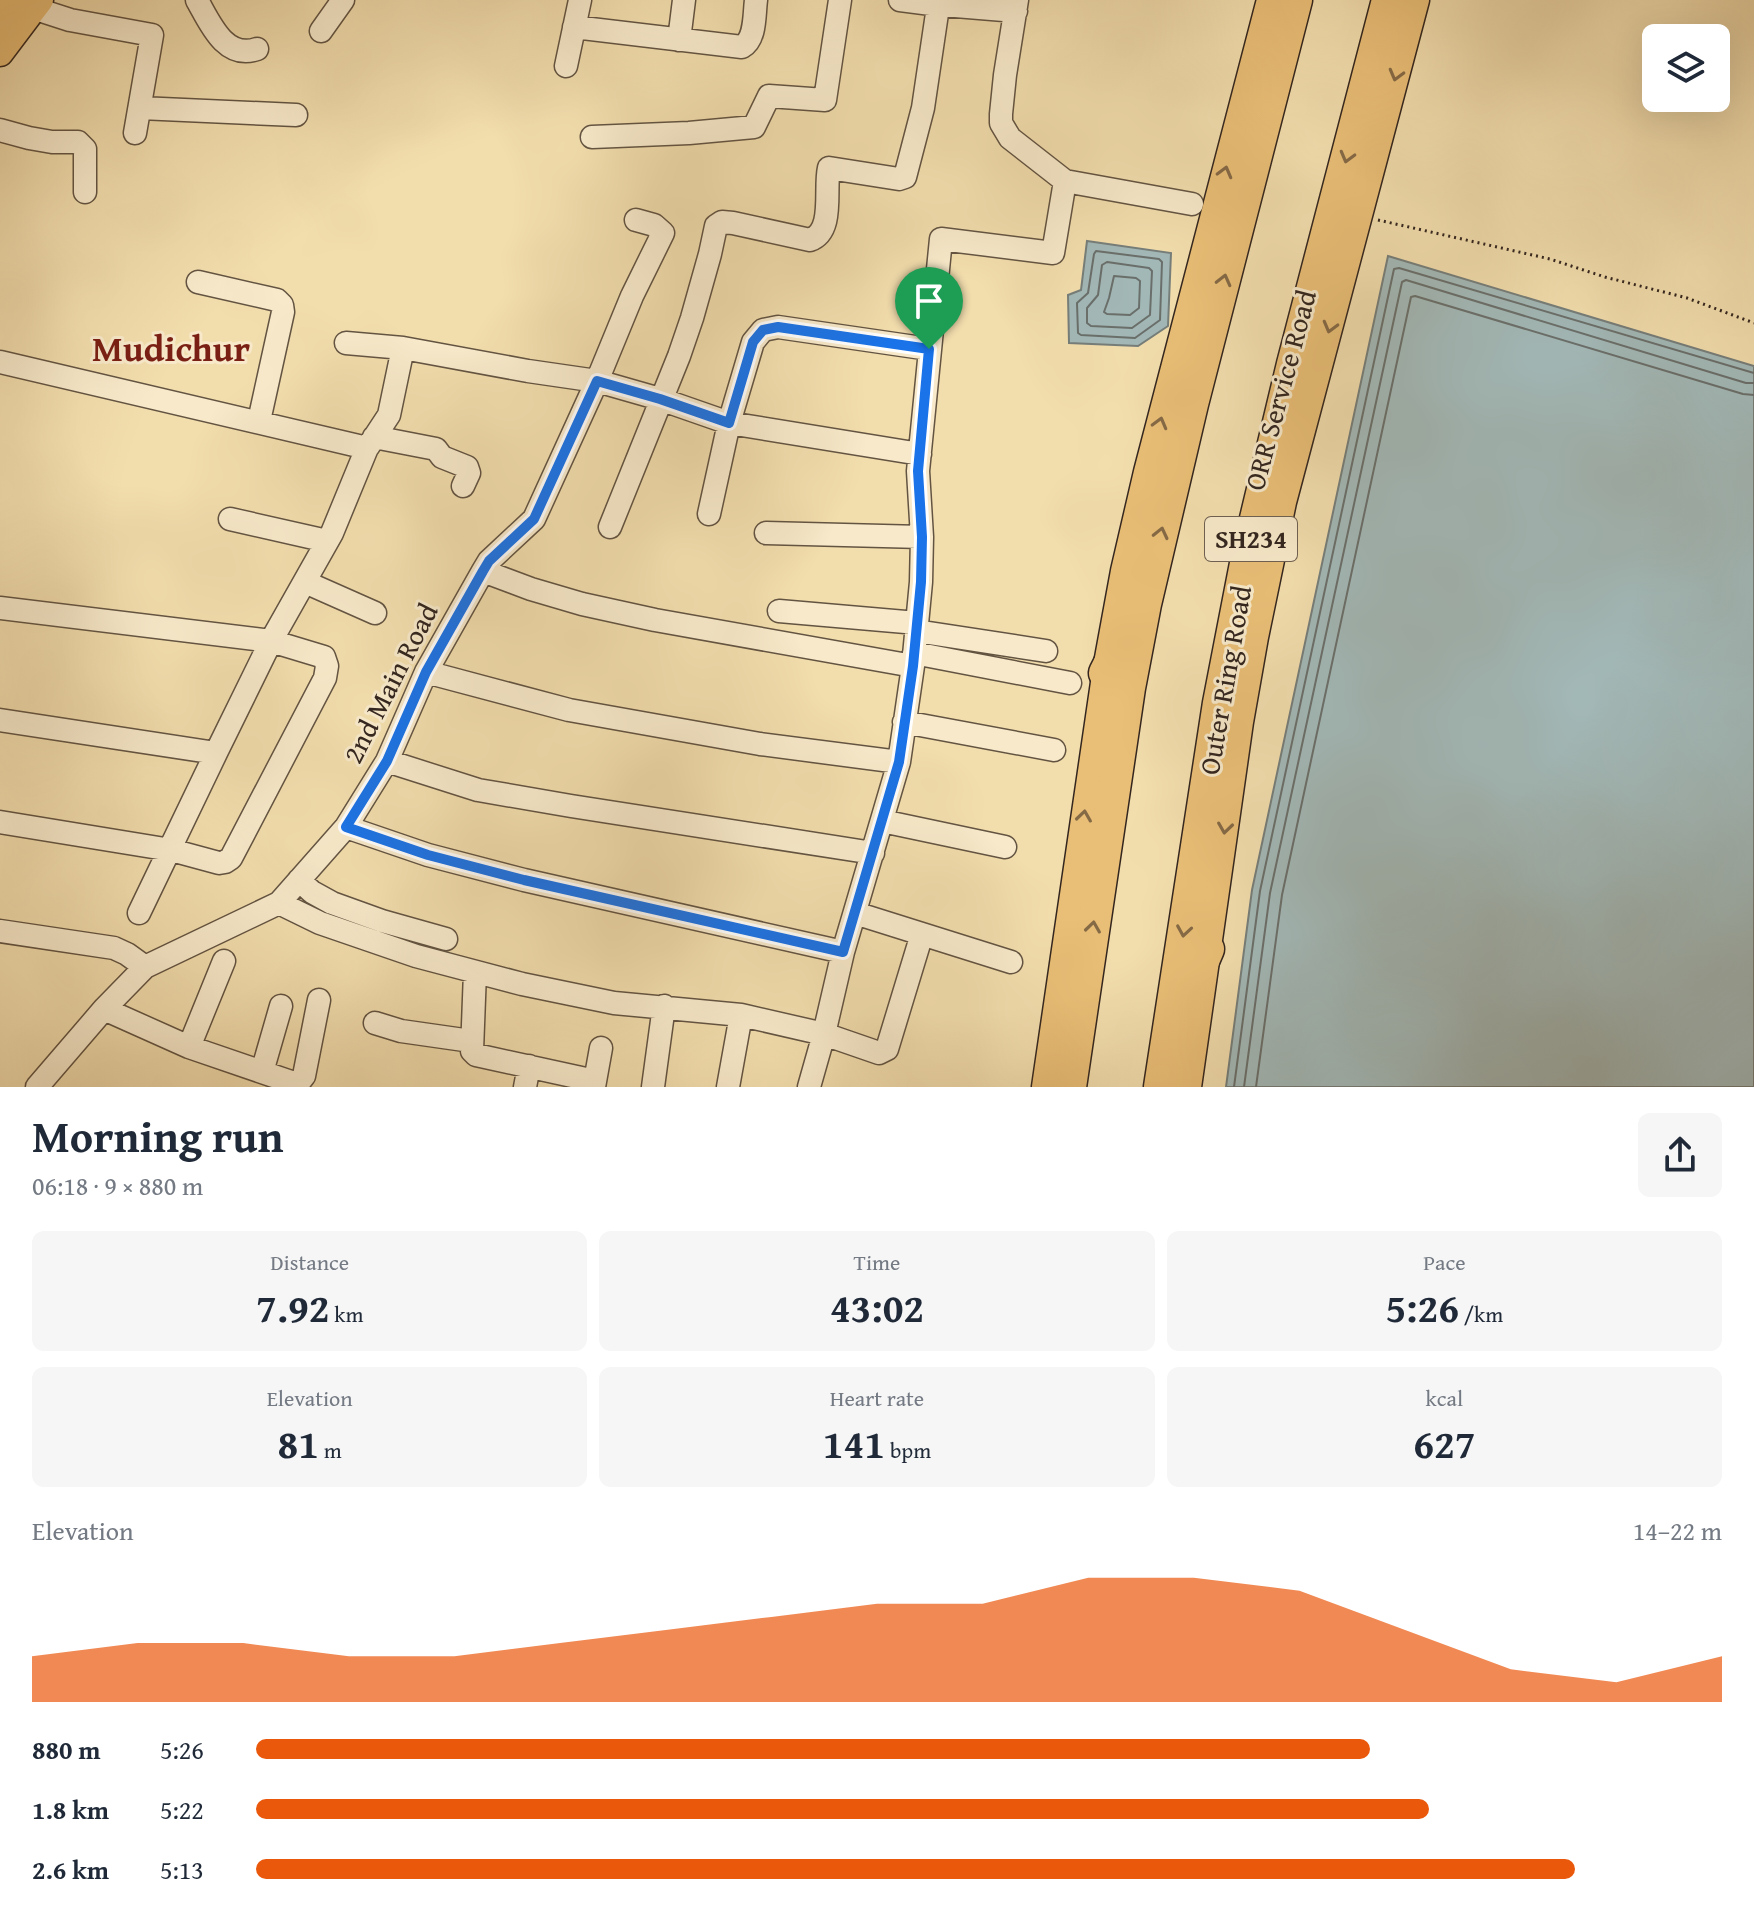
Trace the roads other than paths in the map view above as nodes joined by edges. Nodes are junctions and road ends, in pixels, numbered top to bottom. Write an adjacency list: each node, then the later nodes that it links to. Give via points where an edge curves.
1 (197, 0): 19 (street, via 218,37 242,51)
2 (343, 0): 17 (street)
3 (580, 0): 16 (street)
4 (684, 0): 18 (street)
5 (756, 0): 18 (street, via 747,45)
6 (840, 0): 26 (street, via 825,100 769,96 754,127)
7 (900, 0): 12 (street)
8 (1270, 0): 61 (main road, one-way to 8, via 1147,472)
9 (1296, 0): 52 (highway, SH234, one-way to 9)
10 (1388, 0): 47 (highway, Outer Ring Road / SH234, one-way to 47)
11 (1416, 0): 56 (main road, ORR Service Road, one-way to 56, via 1283,502)
12 (939, 2): 14 (street); 37 (street, via 923,108 905,177 829,168 825,222 814,239 733,223 716,226 692,318)
13 (30, 3): 15 (main road); 20 (main road); 22 (street, via 70,20 152,35)
14 (1016, 5): 27 (street, via 1001,123 1010,138)
15 (0, 22)
16 (574, 27): 18 (street); 21 (street)
17 (321, 31)
18 (679, 40)
19 (257, 49)
20 (0, 53)
21 (566, 66)
22 (140, 108): 23 (street); 25 (street)
23 (296, 115)
24 (0, 130): 28 (street, via 83,145)
25 (135, 133)
26 (592, 137)
27 (1065, 181): 29 (street); 34 (street, via 1053,253 941,239)
28 (85, 192)
29 (1192, 204)
30 (636, 220): 36 (street, 2nd Main Road, via 663,233)
31 (198, 282): 38 (street, via 282,305)
32 (346, 343): 33 (street)
33 (403, 348): 36 (street); 40 (street, via 389,415)
34 (929, 349): 39 (street, via 778,327 763,330 753,342); 41 (street)
35 (0, 362): 38 (street)
36 (597, 381): 37 (street); 50 (street, 2nd Main Road, via 534,519)
37 (660, 399): 39 (street); 45 (street)
38 (259, 421): 40 (street)
39 (729, 423): 41 (street); 43 (street)
40 (371, 442): 42 (street, via 436,449 467,467); 49 (street)
41 (920, 454): 48 (street)
42 (463, 486)
43 (709, 514)
44 (230, 519): 49 (street)
45 (610, 527)
46 (766, 533): 48 (street)
47 (1252, 534): 56 (highway); 98 (highway, Outer Ring Road / SH234, one-way to 98, via 1219,703)
48 (922, 537): 58 (street)
49 (327, 541): 51 (street)
50 (483, 571): 58 (street, via 582,604 655,620); 60 (street, 2nd Main Road)
51 (305, 582): 55 (street); 57 (street)
52 (1150, 584): 61 (highway); 87 (highway, SH234, one-way to 52)
53 (0, 608): 57 (street)
54 (779, 611): 58 (street)
55 (375, 613)
56 (1256, 630): 82 (main road, ORR Service Road, one-way to 82)
57 (271, 641): 66 (street); 73 (street, via 324,657 325,678 231,858 219,863)
58 (915, 643): 59 (street); 62 (street); 64 (street)
59 (1046, 651)
60 (426, 672): 67 (street, 2nd Main Road); 68 (street, via 584,713)
61 (1105, 673): 97 (main road, one-way to 61)
62 (1070, 683)
63 (0, 720): 66 (street)
64 (904, 722): 65 (street); 68 (street)
65 (1054, 750)
66 (216, 753): 73 (street)
67 (387, 761): 71 (street, 2nd Main Road); 74 (street, via 478,790)
68 (899, 762): 69 (street)
69 (882, 821): 72 (street); 74 (street)
70 (0, 822): 73 (street)
71 (346, 827): 75 (street, 2nd Main Road); 83 (street, via 524,880)
72 (1005, 847)
73 (171, 850): 77 (street)
74 (873, 853): 78 (street)
75 (299, 880): 76 (street, 2nd Main Road); 81 (street, via 332,903)
76 (279, 903): 86 (street, 2nd Main Road); 88 (street, via 320,923)
77 (139, 913)
78 (855, 913): 80 (street); 83 (street)
79 (0, 931): 86 (street, via 114,948)
80 (922, 934): 85 (street); 95 (street, via 887,1049 879,1053)
81 (446, 939)
82 (1208, 949): 98 (highway); 112 (main road, ORR Service Road)
83 (843, 952): 95 (street)
84 (224, 961): 99 (street)
85 (1011, 962)
86 (145, 967): 92 (street, 2nd Main Road)
87 (1087, 969): 97 (highway); 110 (highway, SH234)
88 (475, 972): 91 (street, via 614,1003); 96 (street)
89 (319, 1000): 103 (street)
90 (281, 1006): 101 (street)
91 (664, 1006): 93 (street); 106 (street)
92 (104, 1009): 99 (street); 105 (street, 2nd Main Road)
93 (741, 1015): 95 (street); 107 (street)
94 (375, 1023): 96 (street)
95 (824, 1034): 108 (street)
96 (471, 1041): 102 (street, via 476,1055)
97 (1051, 1045): 109 (main road)
98 (1166, 1045): 111 (highway, Outer Ring Road / SH234)
99 (189, 1047): 101 (street)
100 (601, 1048): 104 (street)
101 (262, 1072): 103 (street)
102 (527, 1076): 104 (street)
103 (300, 1084)
104 (594, 1084)
105 (37, 1087)
106 (653, 1087)
107 (728, 1087)
108 (809, 1087)
109 (1045, 1087)
110 (1070, 1087)
111 (1160, 1087)
112 (1188, 1087)

